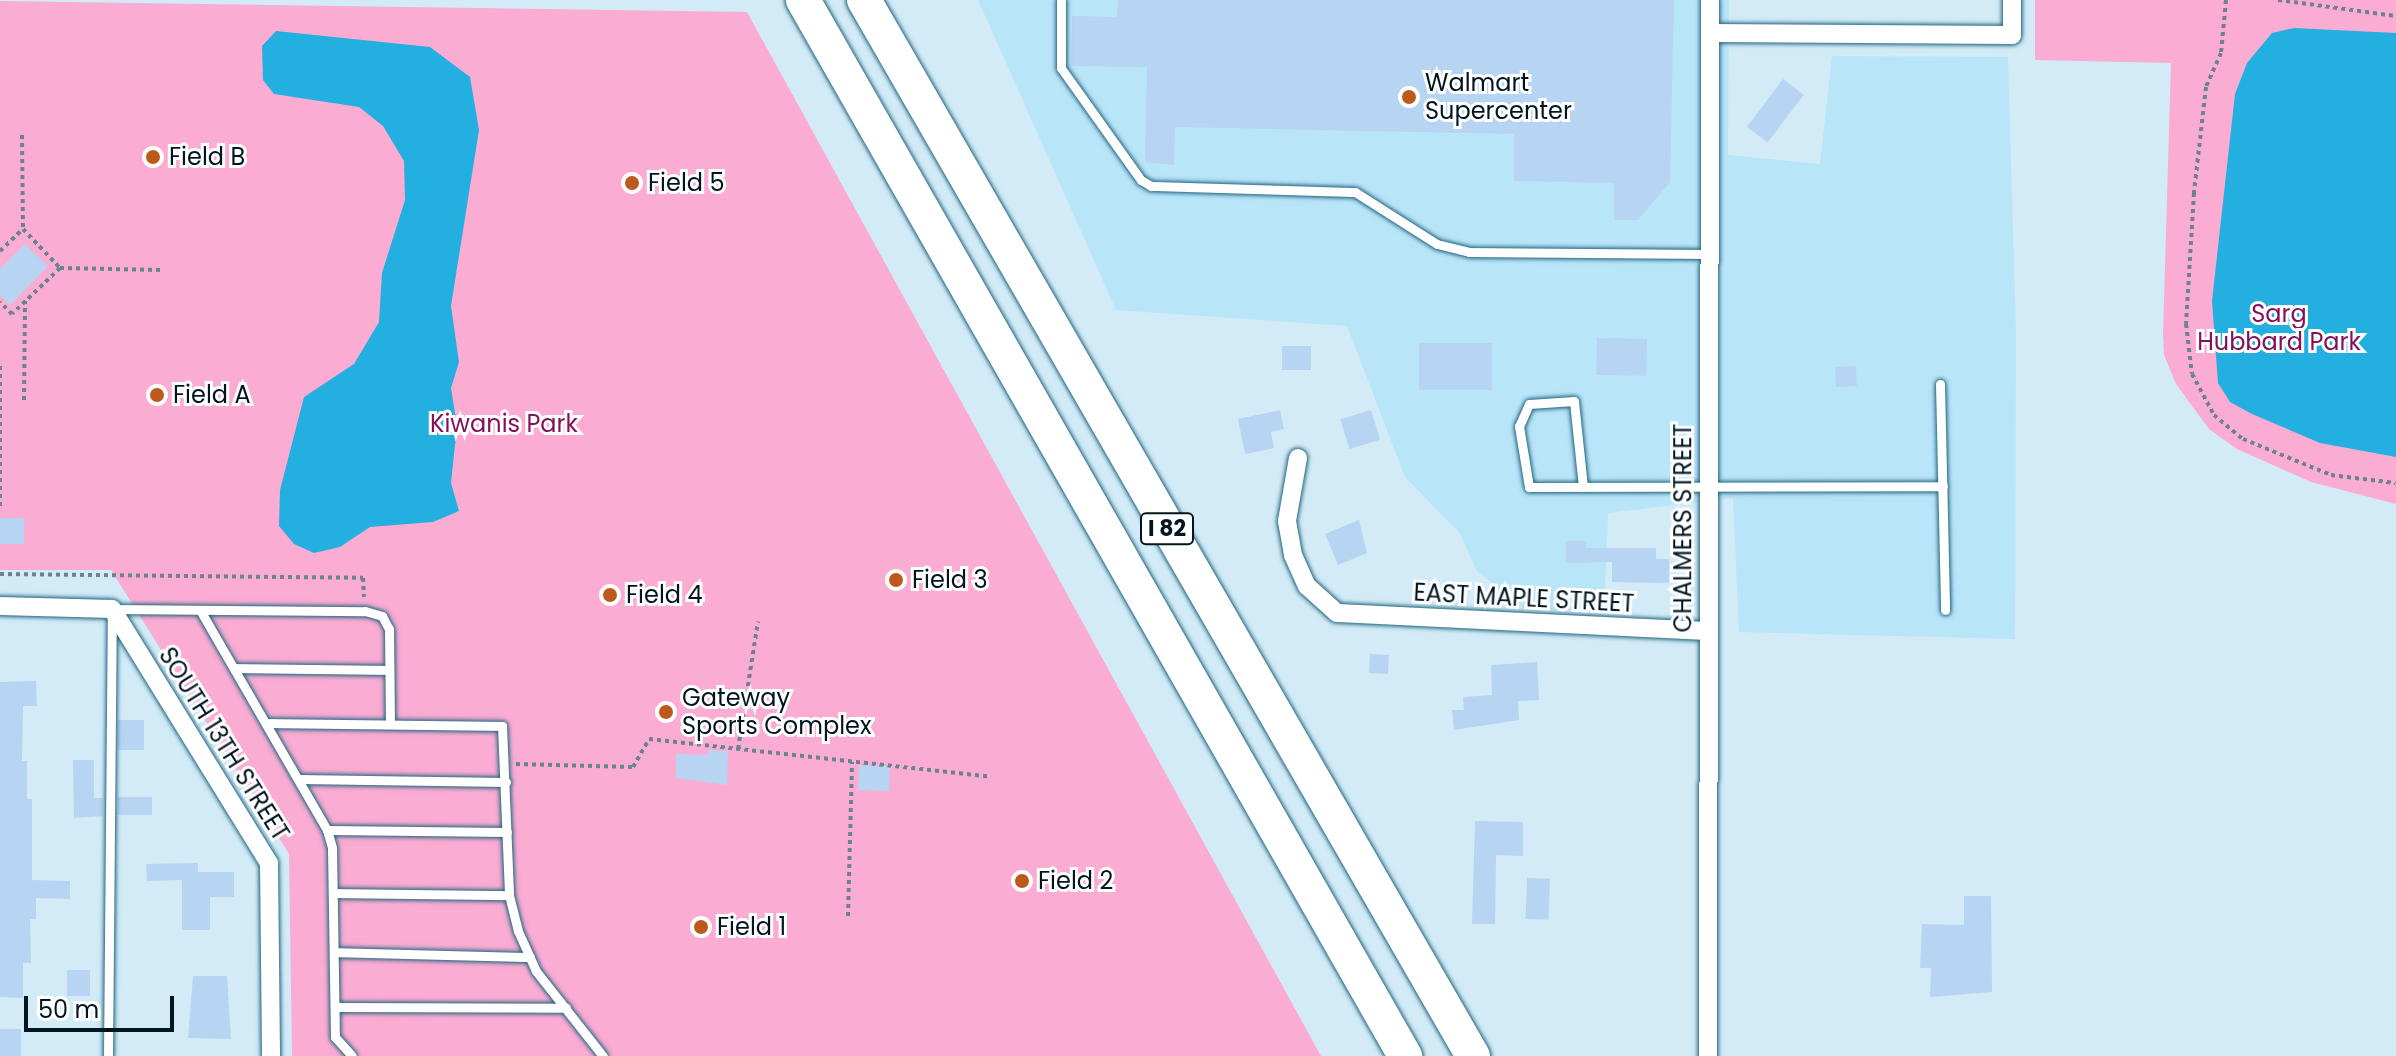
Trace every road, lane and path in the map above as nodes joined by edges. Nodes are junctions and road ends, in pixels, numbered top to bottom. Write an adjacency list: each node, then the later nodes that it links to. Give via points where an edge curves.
1 (776, 0): 30 (highway, via 857,139)
2 (803, 0): 30 (highway, I 82)
3 (864, 0): 13 (highway, I 82)
4 (886, 0): 13 (highway)
5 (1061, 0): 16 (lane, via 1061,68 1141,180 1151,186 1355,192 1437,244 1469,252)
6 (1710, 0): 11 (street, CHALMERS STREET)
7 (2012, 0): 11 (street, via 2012,35)
8 (2226, 0): 25 (path, via 2221,53 2206,87 2194,193 2186,324 2192,374 2214,415 2243,439 2331,475)
9 (2278, 0): 10 (path)
10 (2396, 16)
11 (1710, 33): 16 (street, CHALMERS STREET)
12 (22, 135): 14 (path)
13 (955, 163): 63 (highway, I 82)
14 (23, 229): 15 (path); 17 (path)
15 (0, 251)
16 (1707, 254): 26 (street, CHALMERS STREET)
17 (60, 268): 18 (path); 19 (path)
18 (160, 270)
19 (25, 301): 20 (path, via 12,314); 23 (path)
20 (0, 302)
21 (0, 366): 29 (path)
22 (1940, 384): 27 (lane)
23 (24, 400)
24 (1298, 458): 38 (street, EAST MAPLE STREET, via 1287,521 1293,555 1307,586 1337,613)
25 (2396, 483)
26 (1707, 486): 27 (lane); 28 (lane); 38 (street, CHALMERS STREET)
27 (1943, 486): 35 (lane)
28 (1583, 487): 28 (lane, via 1529,487 1521,463 1519,426 1529,404 1574,401)
29 (0, 507)
30 (1097, 516): 62 (highway, I 82)
31 (0, 574): 36 (path, via 363,578)
32 (0, 606): 33 (street)
33 (112, 609): 34 (lane); 58 (lane); 59 (street, SOUTH 13TH STREET, via 269,863)
34 (200, 610): 36 (lane); 39 (lane)
35 (1945, 610)
36 (365, 611): 40 (lane, via 382,616 389,629)
37 (758, 622): 43 (path)
38 (1708, 631): 64 (street, CHALMERS STREET)
39 (234, 668): 40 (lane); 41 (lane)
40 (389, 670): 42 (lane)
41 (267, 723): 42 (lane); 47 (lane)
42 (390, 723): 45 (lane, via 502,726)
43 (738, 749): 44 (path); 45 (path, via 649,739 633,767)
44 (852, 762): 46 (path); 53 (path)
45 (506, 763): 48 (lane)
46 (991, 777)
47 (299, 779): 48 (lane); 49 (lane)
48 (506, 782): 50 (lane)
49 (327, 830): 50 (lane); 51 (lane)
50 (507, 832): 52 (lane)
51 (333, 893): 52 (lane); 54 (lane)
52 (509, 895): 55 (lane)
53 (848, 916)
54 (334, 952): 55 (lane); 56 (lane)
55 (530, 957): 57 (lane)
56 (335, 1007): 57 (lane); 60 (lane, via 335,1037)
57 (566, 1008): 61 (lane)
58 (108, 1056)
59 (271, 1056)
60 (352, 1056)
61 (603, 1056)
62 (1405, 1056)
63 (1473, 1056)
64 (1708, 1056)

